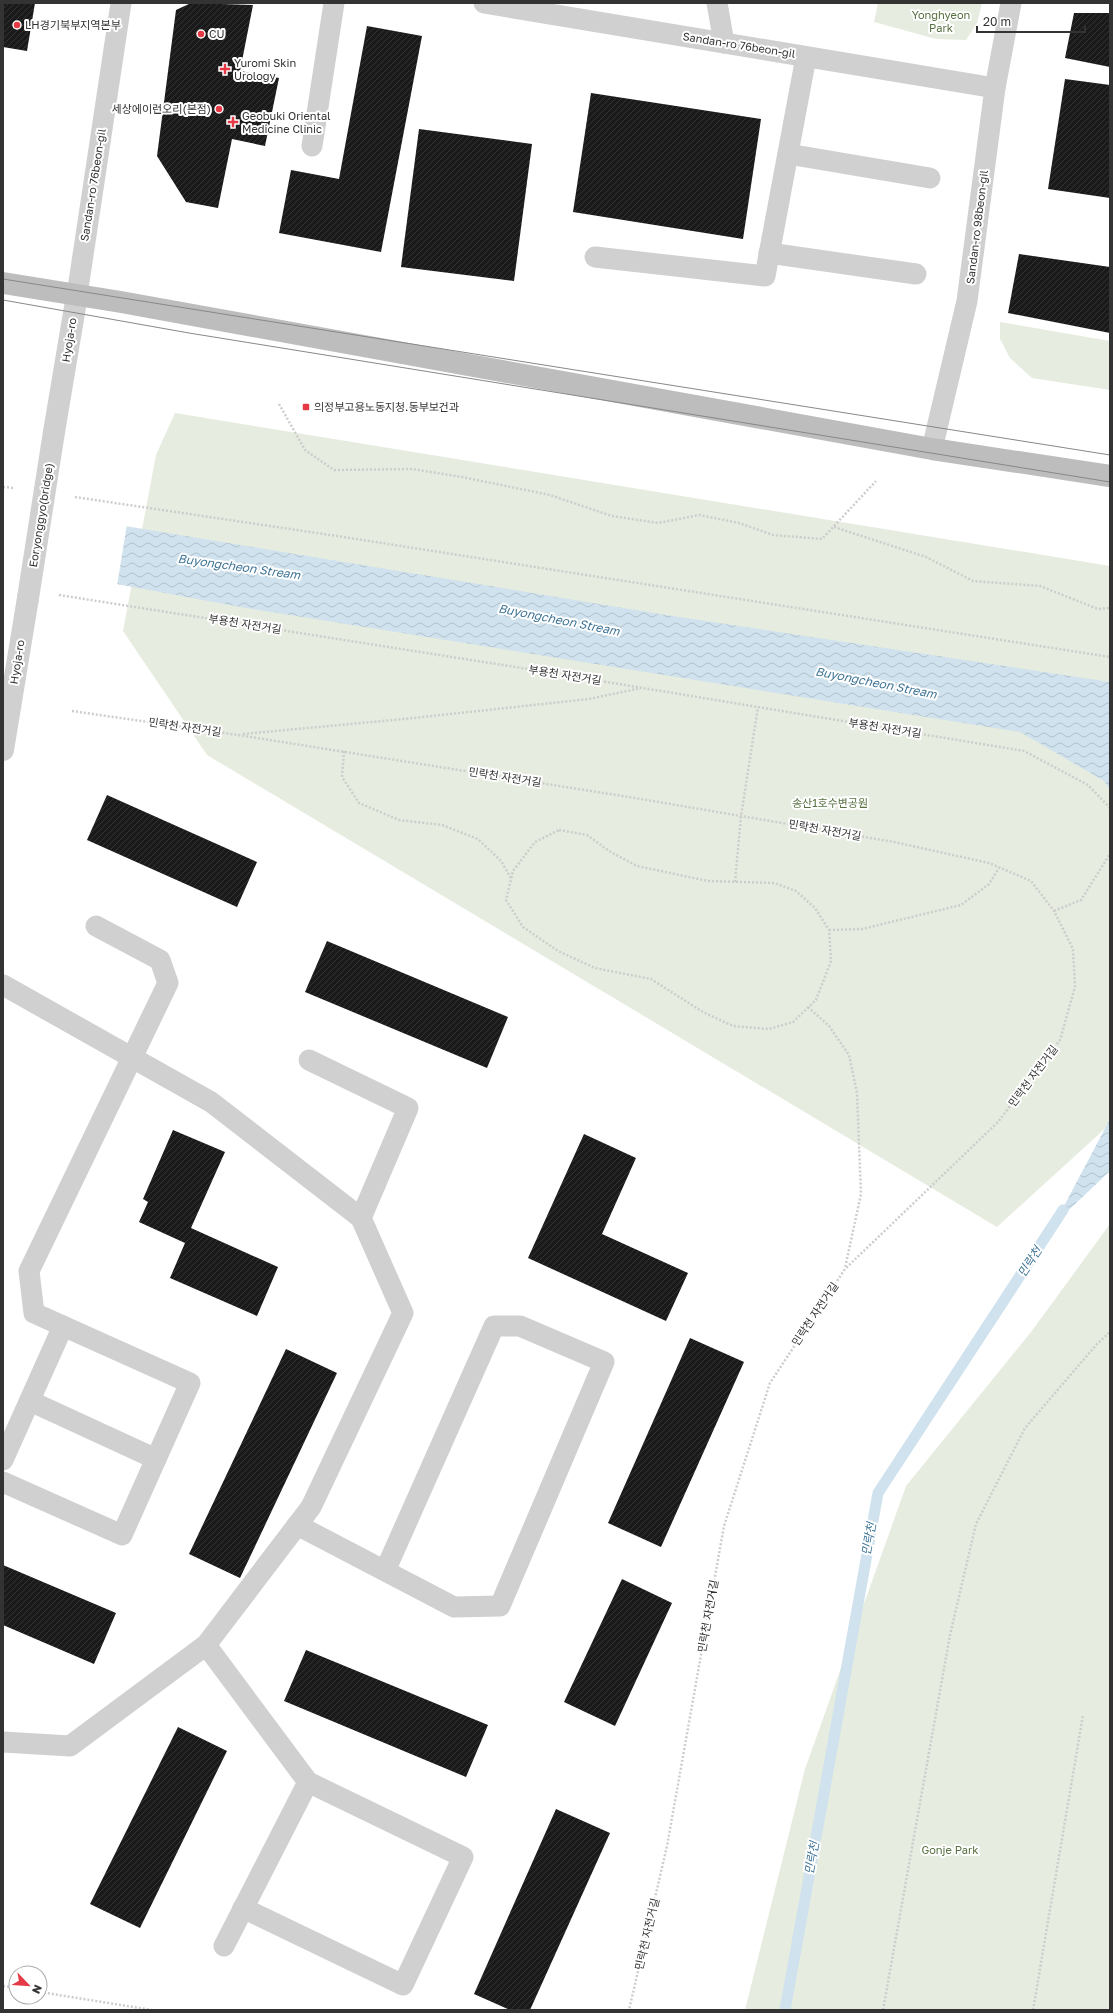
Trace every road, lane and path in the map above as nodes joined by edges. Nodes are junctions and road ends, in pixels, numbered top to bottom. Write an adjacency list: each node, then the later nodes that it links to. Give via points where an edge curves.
1 (121, 3): 16 (lane, Sandan-ro 76beon-gil)
2 (334, 3): 9 (lane)
3 (484, 3): 6 (lane, Sandan-ro 76beon-gil)
4 (717, 3): 6 (lane)
5 (1011, 3): 8 (lane, Sandan-ro 98beon-gil)
6 (724, 43): 7 (lane, Sandan-ro 76beon-gil)
7 (806, 57): 8 (lane, Sandan-ro 76beon-gil); 10 (lane)
8 (995, 88): 19 (lane, Sandan-ro 98beon-gil, via 967,301)
9 (312, 146)
10 (788, 154): 11 (lane); 12 (lane)
11 (930, 178)
12 (769, 253): 13 (lane, via 765,276); 14 (lane)
13 (595, 257)
14 (916, 274)
15 (3, 283): 16 (main road)
16 (77, 295): 18 (street, Hyoja-ro); 19 (main road)
17 (280, 404): 25 (path, via 306,450 334,470 419,470 550,496 612,516 658,522 700,515 739,523 773,536 822,539)
18 (54, 432): 27 (street, Eoryonggyo(bridge), bridge)
19 (932, 449): 20 (main road)
20 (1110, 476)
21 (876, 481): 25 (path)
22 (3, 487): 23 (path)
23 (18, 489)
24 (73, 497): 29 (path)
25 (834, 527): 28 (path, via 926,558 973,581 1040,586 1098,609)
26 (58, 595): 30 (path, 부용천 자전거길)
27 (28, 598): 34 (street, Hyoja-ro)
28 (1110, 608)
29 (1110, 657)
30 (642, 688): 31 (path, 부용천 자전거길); 33 (path, via 589,699)
31 (758, 707): 36 (path, 부용천 자전거길, via 1024,751 1088,785); 37 (path)
32 (72, 711): 33 (path, 민락천 자전거길)
33 (238, 735): 35 (path, 민락천 자전거길)
34 (3, 750)
35 (344, 751): 37 (path, 민락천 자전거길); 40 (path, via 342,777 359,803 399,820 442,825 478,839 501,861)
36 (1110, 808)
37 (741, 816): 39 (path, 민락천 자전거길, via 894,842 989,863); 41 (path)
38 (1110, 854): 42 (path, via 1081,900)
39 (999, 868): 42 (path, 민락천 자전거길, via 1031,881); 44 (path, via 989,884 962,905 862,929)
40 (511, 879): 41 (path, via 513,871 535,842 559,830 587,835 609,851 637,866 708,881); 46 (path, via 506,900 523,927 558,951 595,968 651,980 703,1012 733,1026 769,1029 793,1022)
41 (734, 882): 44 (path, via 774,883 796,891 815,908)
42 (1054, 911): 50 (path, 민락천 자전거길, via 1073,949 1075,988 1060,1040 998,1122)
43 (96, 926): 47 (lane, via 160,960 168,983)
44 (829, 930): 46 (path, via 831,961 816,1000)
45 (3, 985): 47 (lane)
46 (808, 1007): 50 (path, via 829,1026 849,1054 857,1093 861,1194)
47 (132, 1058): 49 (lane, via 212,1102); 51 (lane, via 29,1271 34,1313)
48 (309, 1060): 49 (lane, via 408,1108)
49 (361, 1218): 57 (lane, via 403,1313 311,1507)
50 (845, 1269): 67 (path, 민락천 자전거길, via 770,1382 724,1526 667,1846)
51 (63, 1326): 53 (lane); 54 (lane, via 190,1383)
52 (1110, 1332): 68 (path, via 1025,1428 976,1524 950,1635)
53 (30, 1401): 54 (lane); 55 (lane)
54 (156, 1459): 56 (lane, via 122,1535)
55 (3, 1460)
56 (3, 1482)
57 (297, 1525): 58 (lane); 59 (lane)
58 (385, 1571): 58 (lane, via 454,1607 500,1606 604,1362 520,1326 494,1326)
59 (206, 1645): 61 (lane, via 70,1746); 62 (lane)
60 (1083, 1715): 69 (path)
61 (3, 1742)
62 (308, 1782): 63 (lane); 63 (lane, via 463,1857 402,1984)
63 (243, 1908): 64 (lane)
64 (224, 1946)
65 (48, 1993): 66 (path)
66 (152, 2010)
67 (629, 2010)
68 (883, 2010)
69 (1033, 2010)

